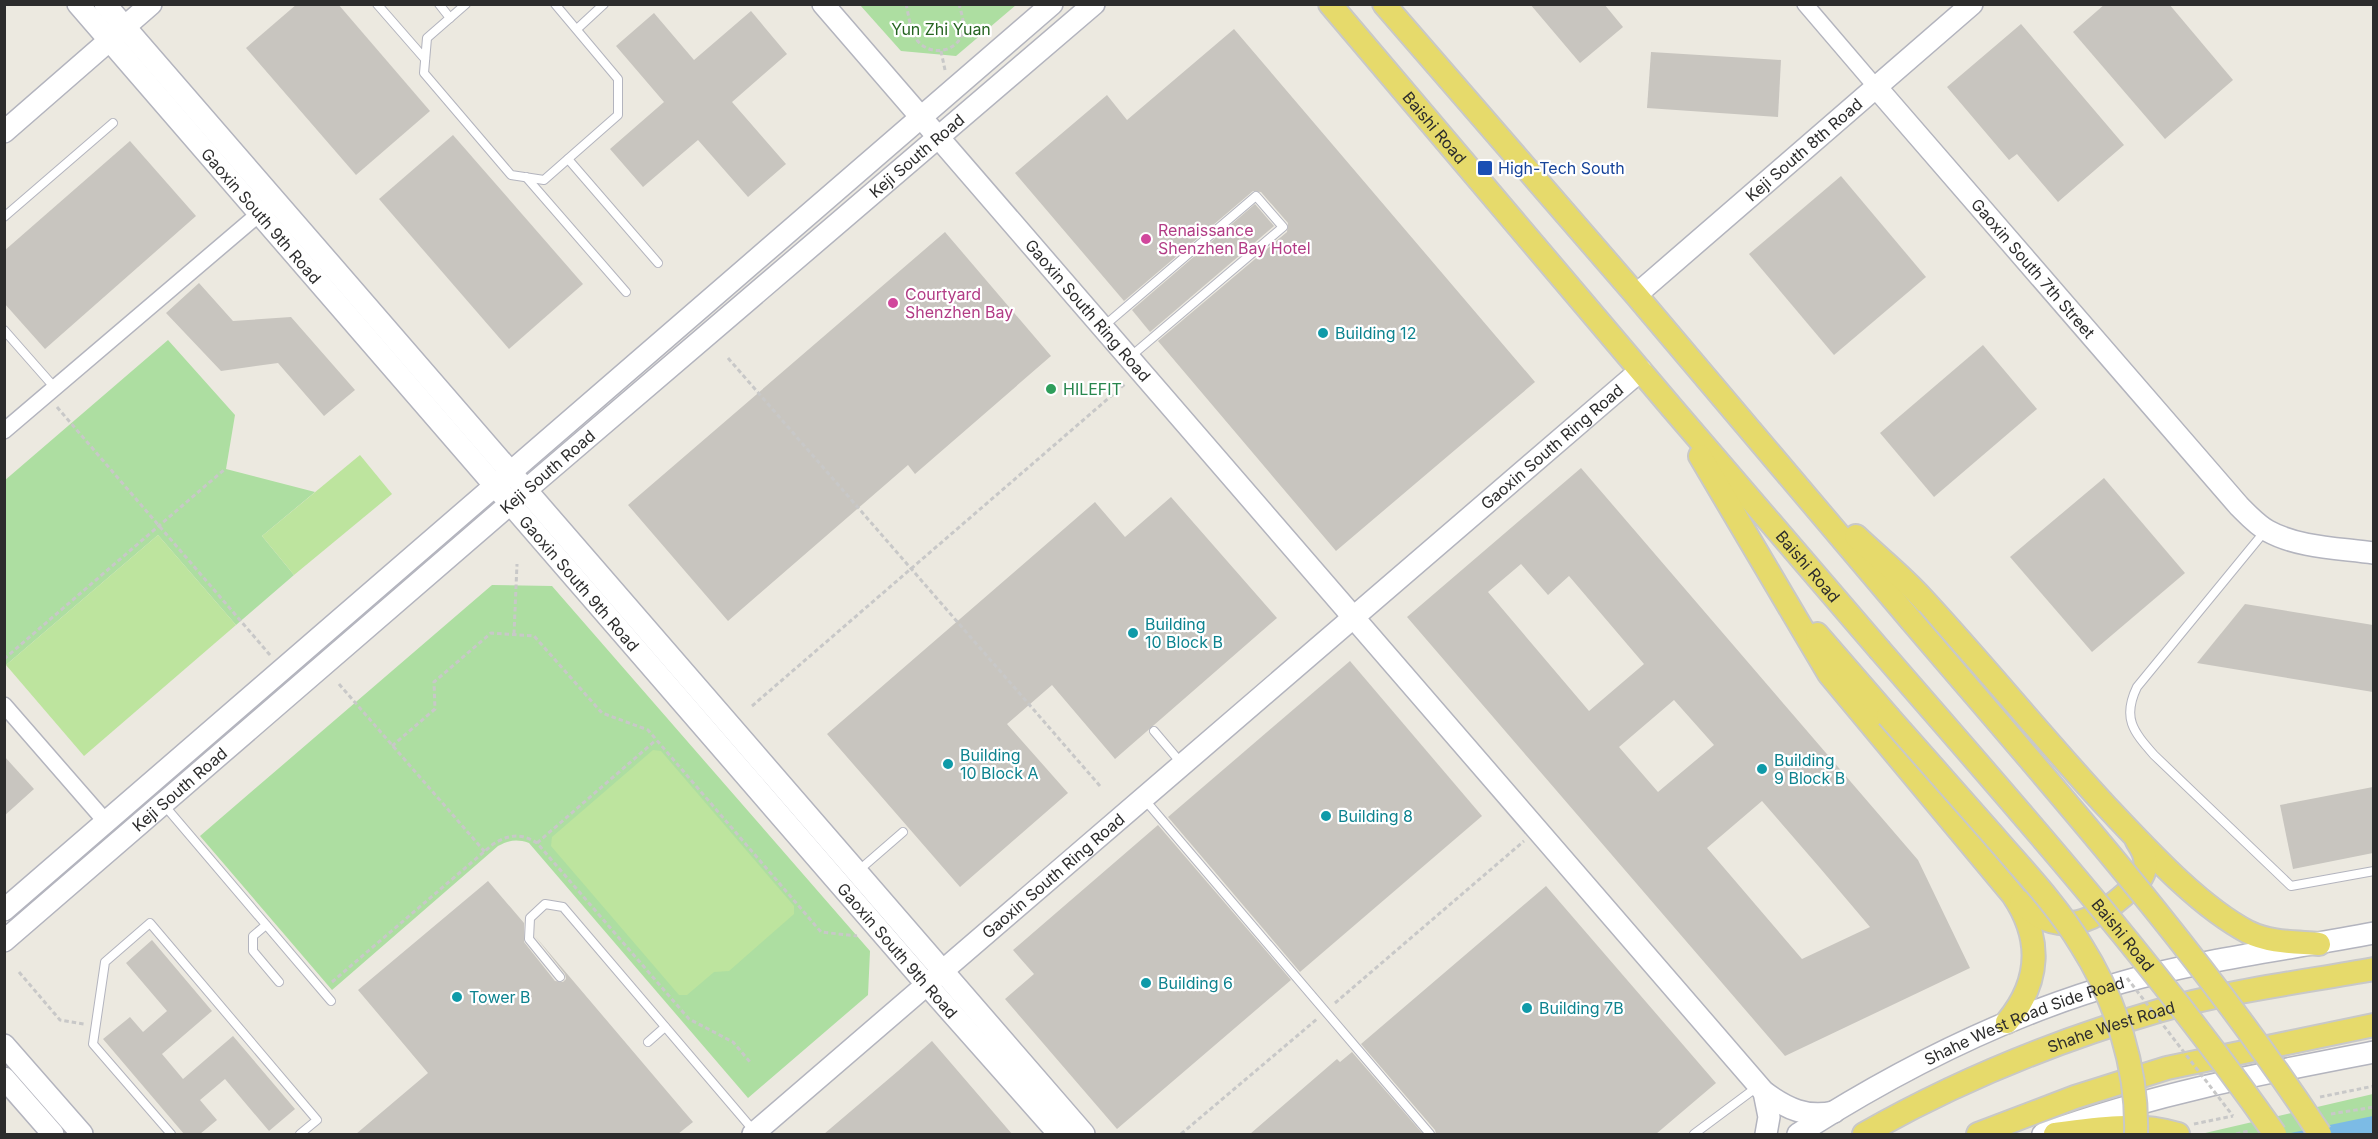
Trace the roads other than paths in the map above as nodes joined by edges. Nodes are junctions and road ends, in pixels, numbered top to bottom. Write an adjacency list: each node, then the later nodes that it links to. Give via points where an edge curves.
1 (78, 4): 18 (street, Gaoxin South 9th Road)
2 (105, 4): 18 (street, Gaoxin South 9th Road)
3 (151, 4): 18 (street)
4 (377, 4): 19 (lane)
5 (439, 4): 16 (lane)
6 (466, 4): 16 (lane)
7 (555, 4): 17 (lane)
8 (604, 4): 17 (lane)
9 (823, 4): 21 (street, Gaoxin South Ring Road)
10 (1052, 4): 21 (street, Keji South Road)
11 (1094, 4): 24 (street, Keji South Road)
12 (1330, 4): 35 (main road, Baishi Road)
13 (1384, 4): 31 (main road)
14 (1805, 4): 20 (street, Gaoxin South 7th Street)
15 (1972, 4): 20 (street, Keji South 8th Road)
16 (450, 18): 19 (lane, via 427,38)
17 (577, 29): 25 (lane, via 618,79 618,115)
18 (117, 34): 23 (street); 27 (street, Gaoxin South 9th Road)
19 (425, 59): 26 (lane, via 424,73 511,175)
20 (1876, 87): 31 (street, Keji South 8th Road); 42 (street, Gaoxin South 7th Street, via 2239,506)
21 (920, 118): 24 (street, Gaoxin South Ring Road); 40 (street, Keji South Road)
22 (113, 123): 28 (lane)
23 (4, 132)
24 (938, 138): 32 (street, Gaoxin South Ring Road); 41 (street, Keji South Road)
25 (568, 159): 26 (lane, via 544,180); 29 (lane)
26 (526, 177): 30 (lane)
27 (267, 207): 36 (street); 40 (street, Gaoxin South 9th Road)
28 (4, 217)
29 (658, 263)
30 (626, 292)
31 (1636, 295): 39 (main road)
32 (1103, 327): 34 (street, Gaoxin South Ring Road); 34 (lane, via 1256,196 1282,227)
33 (4, 330): 36 (lane)
34 (1129, 358): 45 (street, Gaoxin South Ring Road)
35 (1641, 370): 37 (main road, Baishi Road); 45 (street, Gaoxin South Ring Road)
36 (51, 391): 38 (street)
37 (1672, 409): 44 (main road); 97 (main road, Baishi Road, bridge, via 2078,878 2206,1038)
38 (4, 431)
39 (1787, 472): 52 (main road, via 1921,597 2047,743); 98 (main road, bridge, via 2148,901 2247,1030)
40 (502, 479): 41 (street, Gaoxin South 9th Road); 51 (street, Keji South Road)
41 (518, 497): 50 (street, Keji South Road); 55 (street, Gaoxin South 9th Road); 65 (street, Gaoxin South 9th Road)
42 (2265, 530): 43 (street, via 2297,542); 54 (lane, via 2137,687 2129,717 2136,735 2154,755 2291,886)
43 (2373, 553)
44 (1775, 586): 56 (main road, via 1849,700); 96 (main road, bridge, via 2049,902 2093,964 2114,1009 2128,1056)
45 (1354, 617): 48 (street, Gaoxin South Ring Road); 76 (street)
46 (4, 705): 51 (street)
47 (1154, 731): 48 (lane)
48 (1183, 765): 49 (street, Gaoxin South Ring Road)
49 (1144, 798): 65 (street, Gaoxin South Ring Road); 87 (lane)
50 (163, 804): 58 (lane); 60 (street, Keji South Road)
51 (106, 822): 57 (street, Keji South Road)
52 (2125, 826): 56 (main road, via 2144,854 2144,875 2099,915 2076,924 2057,922 2037,915); 61 (main road, via 2204,902 2236,925 2278,942)
53 (903, 832): 55 (lane)
54 (2373, 871)
55 (856, 872): 65 (street, Gaoxin South 9th Road)
56 (2013, 895): 68 (main road, via 2032,931 2034,959 2025,996)
57 (4, 910)
58 (266, 925): 66 (lane, via 253,936 253,951); 67 (lane)
59 (2373, 933): 61 (street, Shahe West Road Side Road)
60 (12, 935): 62 (street, Keji South Road)
61 (2319, 944): 68 (street, Shahe West Road Side Road, via 2157,973 2081,994)
62 (4, 951)
63 (2373, 969): 78 (main road, Shahe West Road, via 2160,1011 2014,1061)
64 (560, 977): 70 (lane, via 529,939 530,918 545,904 563,907)
65 (934, 978): 80 (street, Gaoxin South Ring Road); 85 (street, Gaoxin South 9th Road); 86 (street, Gaoxin South 9th Road)
66 (279, 982)
67 (331, 1001)
68 (2007, 1022): 77 (street, Shahe West Road Side Road)
69 (2373, 1025): 93 (main road, via 2167,1068)
70 (665, 1027): 72 (lane); 80 (lane)
71 (4, 1035): 73 (street)
72 (648, 1042)
73 (9, 1050): 82 (street)
74 (2373, 1052): 94 (street, via 2177,1092)
75 (4, 1078): 81 (street)
76 (1761, 1089): 77 (street, via 1806,1114); 88 (lane); 89 (street, via 1769,1117)
77 (1834, 1112): 90 (street, Shahe West Road Side Road)
78 (1900, 1114): 91 (main road); 92 (main road, Shahe West Road)
79 (2176, 1130): 95 (main road, via 2108,1126)
80 (754, 1133)
81 (53, 1134)
82 (82, 1134)
83 (171, 1134): 84 (lane, via 93,1044 105,962 150,923 317,1120)
84 (300, 1134)
85 (1059, 1134)
86 (1084, 1134)
87 (1430, 1134)
88 (1694, 1134)
89 (1767, 1134)
90 (1798, 1134)
91 (1858, 1134)
92 (1864, 1134)
93 (1978, 1134)
94 (2043, 1134)
95 (2055, 1134)
96 (2136, 1134)
97 (2275, 1134)
98 (2320, 1134)

